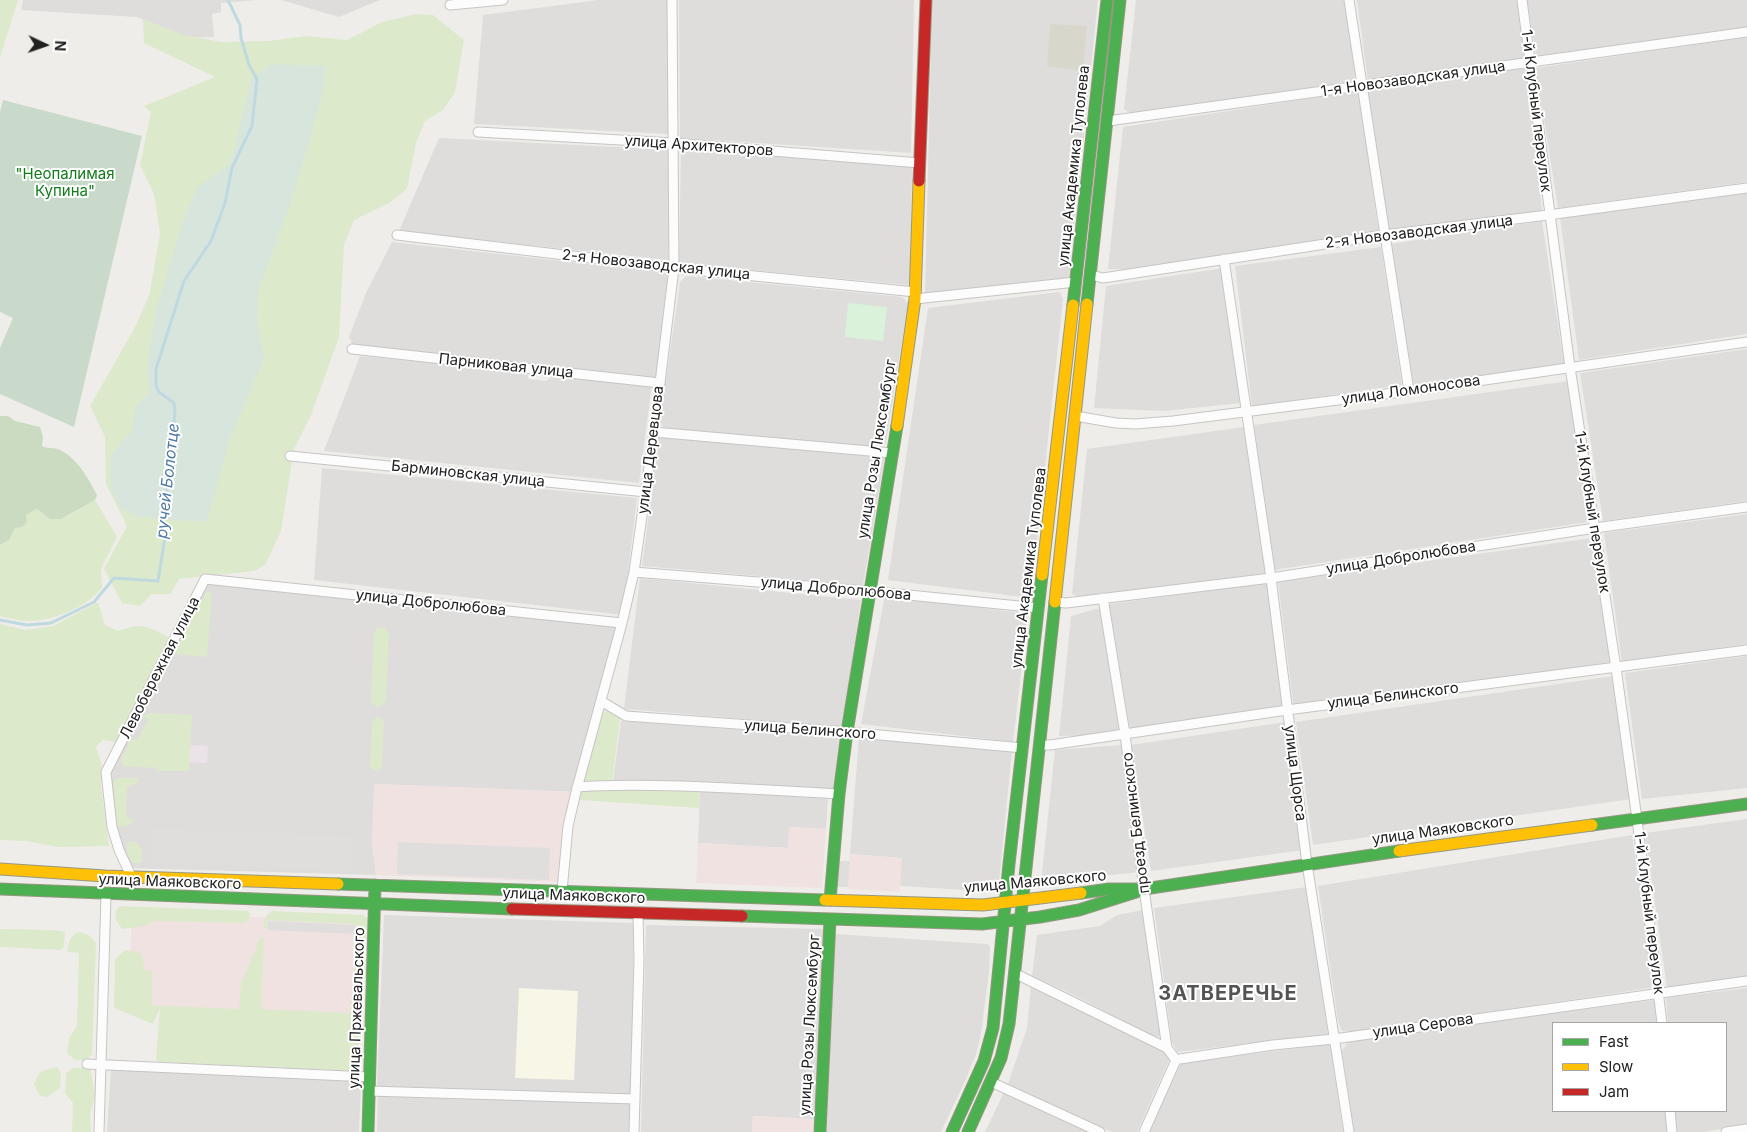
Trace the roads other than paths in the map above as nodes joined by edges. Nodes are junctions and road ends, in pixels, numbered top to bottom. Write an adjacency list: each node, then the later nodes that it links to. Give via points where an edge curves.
1 (503, 0): 8 (street)
2 (672, 0): 14 (street, улица Деревцова)
3 (926, 0): 15 (main road, улица Розы Люксембург)
4 (1107, 0): 20 (main road, улица Академика Туполева)
5 (1120, 0): 12 (main road, улица Академика Туполева)
6 (1349, 0): 11 (street)
7 (1522, 0): 10 (street, 1-й Клубный переулок)
8 (450, 5)
9 (1747, 32): 10 (street, 1-я Новозаводская улица)
10 (1530, 63): 11 (street, 1-я Новозаводская улица); 17 (street, 1-й Клубный переулок)
11 (1362, 86): 12 (street, 1-я Новозаводская улица); 19 (street)
12 (1108, 121): 23 (main road, улица Академика Туполева)
13 (478, 132): 14 (street, улица Архитекторов)
14 (674, 143): 15 (street, улица Архитекторов); 22 (street, улица Деревцова)
15 (920, 163): 25 (main road, улица Розы Люксембург)
16 (1747, 188): 17 (street, 2-я Новозаводская улица)
17 (1548, 215): 19 (street, 2-я Новозаводская улица); 29 (street, 1-й Клубный переулок)
18 (397, 235): 22 (street, 2-я Новозаводская улица)
19 (1384, 235): 21 (street, 2-я Новозаводская улица); 31 (street)
20 (1078, 258): 23 (main road, via 1083,270); 24 (main road, улица Академика Туполева)
21 (1224, 259): 23 (street, 2-я Новозаводская улица, via 1103,278); 32 (street, улица Щорса)
22 (674, 268): 25 (street, 2-я Новозаводская улица); 30 (street, улица Деревцова)
23 (1091, 275): 26 (main road, улица Академика Туполева)
24 (1076, 282): 25 (street, 2-я Новозаводская улица); 26 (main road, via 1083,287); 42 (main road, улица Академика Туполева)
25 (916, 295): 35 (main road, улица Розы Люксембург)
26 (1088, 299): 33 (main road, улица Академика Туполева)
27 (1747, 342): 29 (street, улица Ломоносова)
28 (352, 349): 30 (street, Парниковая улица)
29 (1570, 367): 31 (street, улица Ломоносова); 39 (street, 1-й Клубный переулок)
30 (660, 383): 34 (street, улица Деревцова)
31 (1409, 391): 32 (street, улица Ломоносова)
32 (1247, 412): 33 (street, улица Ломоносова, via 1135,424); 41 (street, улица Щорса)
33 (1075, 416): 46 (main road, улица Академика Туполева)
34 (654, 432): 35 (street); 37 (street, улица Деревцова)
35 (892, 453): 43 (main road, улица Розы Люксембург)
36 (290, 456): 37 (street, Барминовская улица)
37 (646, 492): 40 (street, улица Деревцова)
38 (1747, 507): 39 (street, улица Добролюбова)
39 (1594, 528): 41 (street, улица Добролюбова); 51 (street, 1-й Клубный переулок)
40 (634, 572): 43 (street, улица Добролюбова); 48 (street, улица Деревцова)
41 (1271, 578): 45 (street, улица Добролюбова); 53 (street, улица Щорса)
42 (1042, 585): 46 (main road); 47 (main road, улица Академика Туполева)
43 (869, 591): 47 (street, улица Добролюбова); 54 (main road, улица Розы Люксембург)
44 (330, 593): 48 (street, улица Добролюбова); 64 (street, Левобережная улица, via 205,579 106,772 112,827)
45 (1103, 598): 46 (street, улица Добролюбова); 55 (street, проезд Белинского)
46 (1054, 602): 49 (main road, улица Академика Туполева)
47 (1039, 608): 49 (main road, via 1047,613); 57 (main road, улица Академика Туполева)
48 (622, 623): 52 (street, улица Деревцова)
49 (1052, 626): 56 (main road, улица Академика Туполева)
50 (1747, 650): 51 (street, улица Белинского)
51 (1616, 668): 53 (street, улица Белинского); 61 (street, 1-й Клубный переулок)
52 (601, 700): 54 (street, улица Белинского, via 626,716); 58 (street, улица Деревцова)
53 (1287, 710): 55 (street, улица Белинского); 62 (street, улица Щорса)
54 (847, 732): 57 (street, улица Белинского); 59 (main road, улица Розы Люксембург)
55 (1125, 734): 56 (street, улица Белинского); 67 (street, проезд Белинского)
56 (1039, 745): 70 (main road, улица Академика Туполева)
57 (1023, 748): 72 (main road, улица Академика Туполева)
58 (577, 787): 59 (street, via 660,786); 68 (street, улица Деревцова, via 568,826)
59 (839, 794): 71 (main road, улица Розы Люксембург)
60 (1747, 804): 61 (main road, улица Маяковского)
61 (1637, 819): 62 (main road, улица Маяковского); 80 (street, 1-й Клубный переулок)
62 (1307, 864): 67 (main road, улица Маяковского); 82 (street, улица Щорса)
63 (0, 869): 64 (main road, улица Маяковского)
64 (131, 876): 65 (main road, улица Маяковского)
65 (375, 885): 68 (main road, улица Маяковского); 73 (main road, улица Пржевальского)
66 (0, 889): 69 (main road, улица Маяковского)
67 (1144, 889): 70 (main road, улица Маяковского, via 1109,889); 76 (main road, улица Маяковского, via 1115,901); 83 (street, проезд Белинского)
68 (562, 891): 71 (main road, улица Маяковского)
69 (106, 895): 73 (main road, улица Маяковского); 86 (street)
70 (1021, 899): 72 (main road, улица Маяковского); 76 (main road, улица Академика Туполева)
71 (830, 900): 72 (main road, улица Маяковского, via 983,905)
72 (1005, 901): 77 (main road, улица Академика Туполева)
73 (375, 905): 74 (main road, улица Маяковского); 87 (main road, улица Пржевальского)
74 (638, 913): 75 (main road, улица Маяковского); 90 (street)
75 (830, 919): 77 (main road, улица Маяковского); 96 (main road, улица Розы Люксембург)
76 (1019, 921): 77 (main road, улица Маяковского); 78 (main road, улица Академика Туполева)
77 (1003, 922): 97 (main road, улица Академика Туполева, via 989,1045)
78 (1014, 973): 83 (street, проезд Белинского); 88 (main road, улица Академика Туполева, via 1009,1024)
79 (1747, 981): 80 (street, улица Серова)
80 (1660, 994): 81 (street, 1-й Клубный переулок); 82 (street, улица Серова)
81 (1662, 1022)
82 (1334, 1039): 84 (street, улица Серова); 101 (street, улица Щорса)
83 (1167, 1048): 84 (street, проезд Белинского)
84 (1176, 1060): 100 (street)
85 (87, 1064): 86 (street)
86 (102, 1065): 87 (street); 93 (street)
87 (369, 1077): 89 (main road, улица Пржевальского)
88 (991, 1082): 98 (main road, улица Академика Туполева); 99 (street)
89 (369, 1091): 90 (street); 94 (main road, улица Пржевальского)
90 (635, 1099): 95 (street)
91 (1670, 1112): 102 (street)
92 (1747, 1129): 103 (street)
93 (98, 1132)
94 (368, 1132)
95 (634, 1132)
96 (820, 1132)
97 (952, 1132)
98 (968, 1132)
99 (1100, 1132)
100 (1144, 1132)
101 (1348, 1132)
102 (1672, 1132)
103 (1726, 1132)

